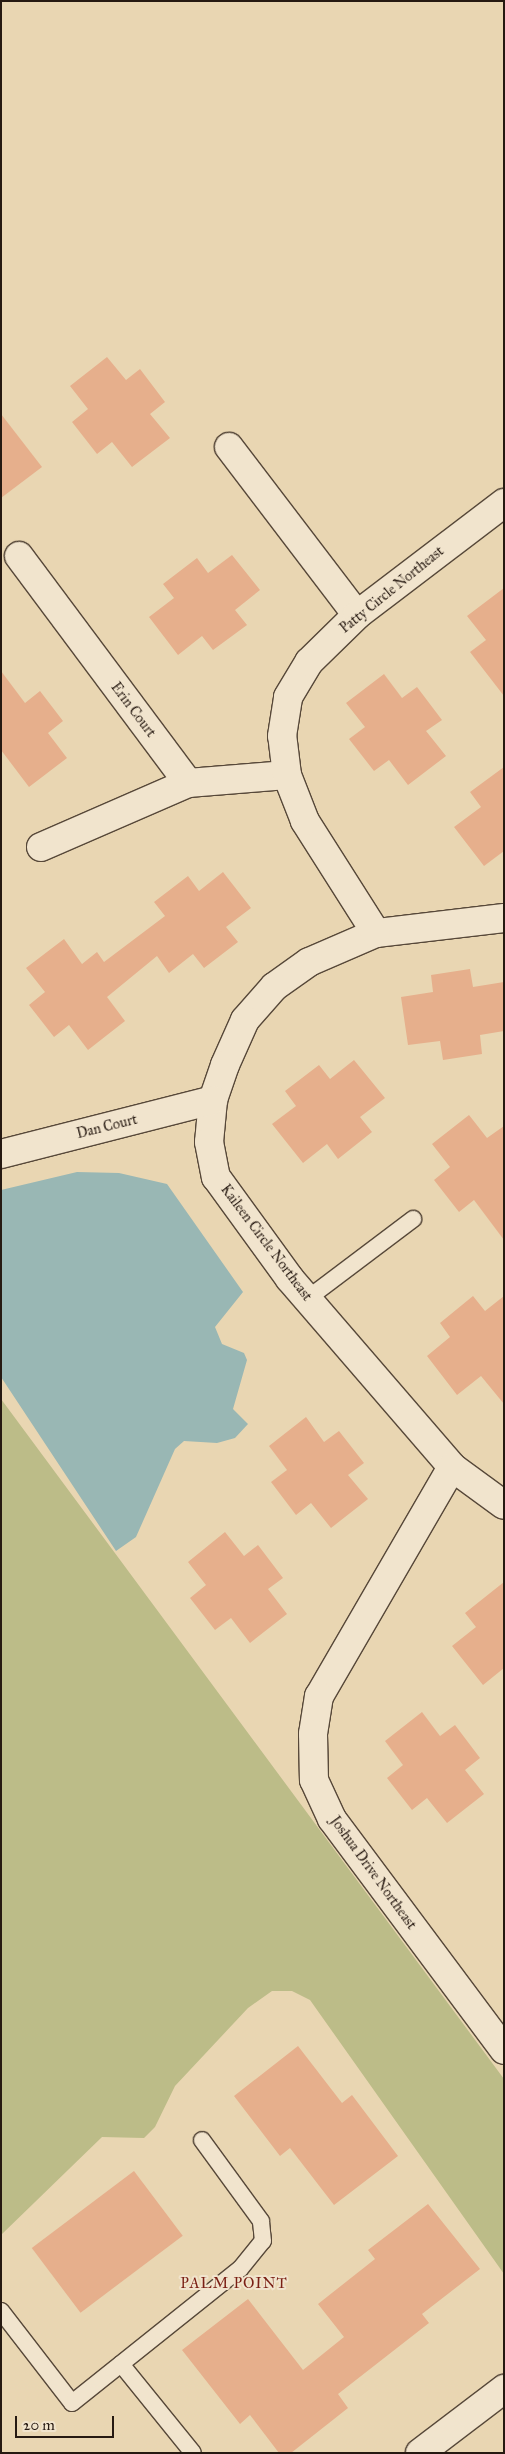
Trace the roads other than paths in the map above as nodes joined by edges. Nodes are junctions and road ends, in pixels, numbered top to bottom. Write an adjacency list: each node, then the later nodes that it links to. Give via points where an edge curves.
1 (229, 447): 4 (street)
2 (504, 503): 4 (street, Patty Circle Northeast)
3 (18, 556): 6 (street, Erin Court)
4 (357, 615): 5 (street, Patty Circle Northeast, via 309,662 288,697 282,736)
5 (287, 775): 6 (street); 9 (street, Patty Circle Northeast, via 305,821)
6 (188, 783): 7 (street)
7 (41, 847)
8 (504, 918): 9 (street, Kaileen Circle Northeast)
9 (376, 933): 10 (street, Kaileen Circle Northeast, via 309,962 274,987 244,1020)
10 (213, 1100): 11 (street, Dan Court); 13 (street, Kaileen Circle Northeast, via 209,1142 216,1177)
11 (1, 1154)
12 (413, 1219): 13 (lane)
13 (307, 1299): 14 (street, Kaileen Circle Northeast)
14 (452, 1467): 15 (street, Kaileen Circle Northeast); 16 (street, Joshua Drive Northeast, via 319,1696 313,1734 314,1780 332,1819)
15 (504, 1505)
16 (504, 2050)
17 (202, 2140): 19 (lane, via 261,2221 263,2241 240,2269)
18 (1, 2311): 19 (lane, via 72,2403)
19 (121, 2364): 21 (lane)
20 (504, 2389): 22 (street)
21 (193, 2453)
22 (420, 2453)

